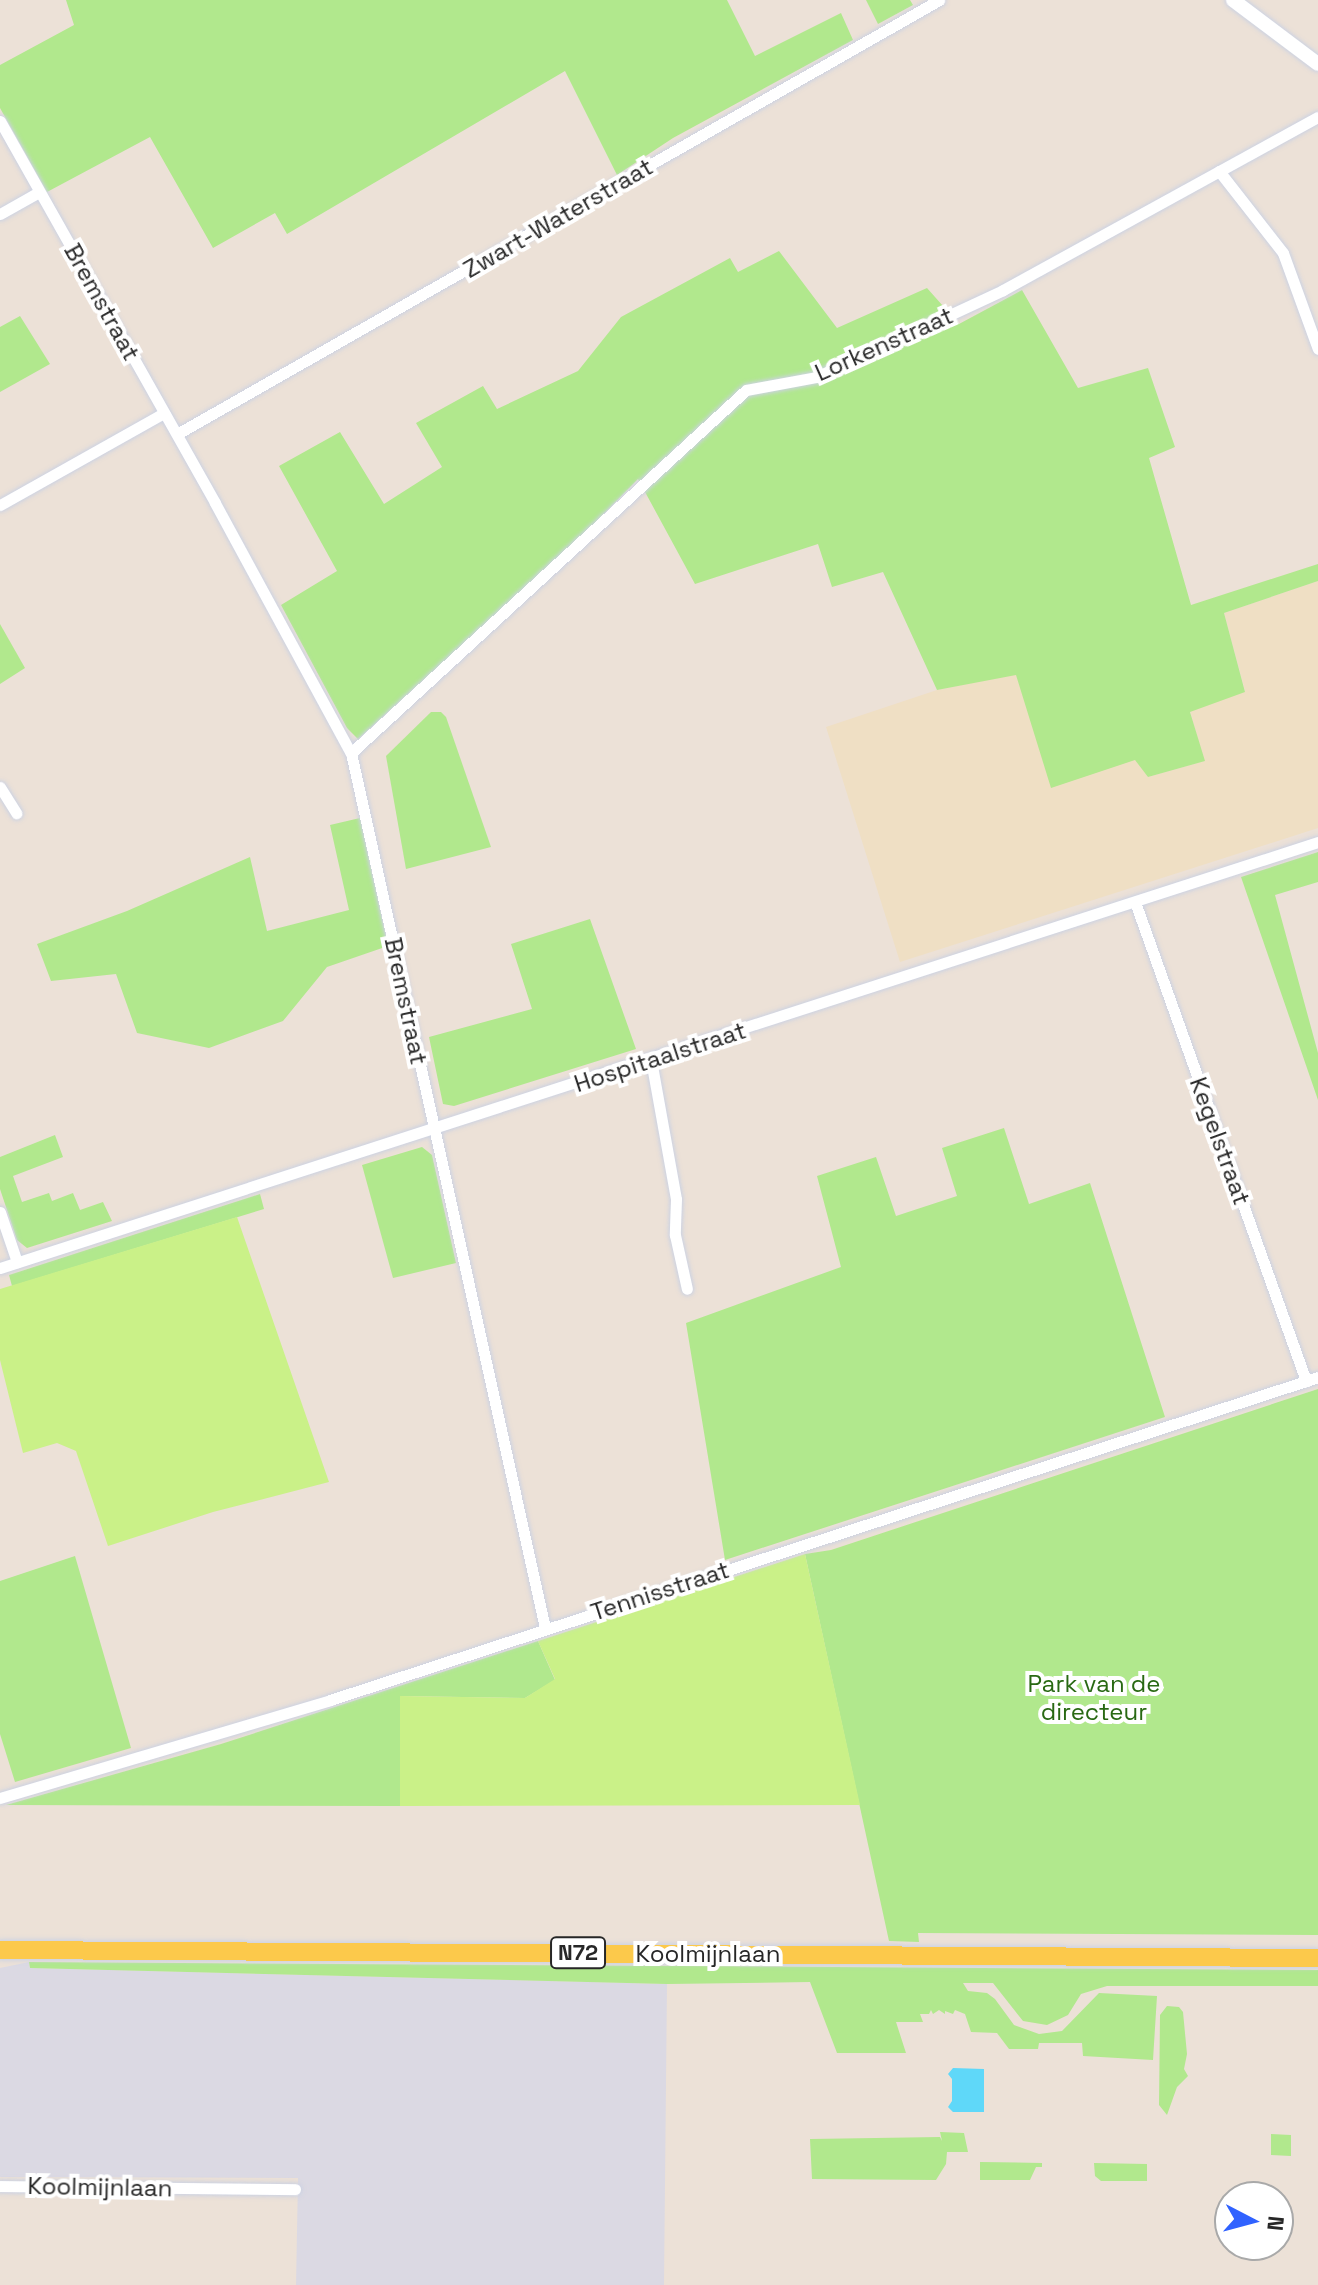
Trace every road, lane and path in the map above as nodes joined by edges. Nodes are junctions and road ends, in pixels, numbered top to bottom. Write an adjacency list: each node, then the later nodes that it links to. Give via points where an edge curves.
1 (939, 0): 11 (street, Zwart-Waterstraat)
2 (1233, 0): 3 (street)
3 (1318, 64)
4 (1318, 117): 6 (street, Lorkenstraat)
5 (0, 121): 7 (street, Bremstraat)
6 (1219, 171): 9 (street, via 1283,253); 13 (street, Lorkenstraat, via 1003,290 816,377 746,390)
7 (39, 192): 8 (street); 10 (street, Bremstraat)
8 (0, 214)
9 (1318, 349)
10 (164, 413): 11 (street, Bremstraat); 12 (street)
11 (177, 434): 13 (street, Bremstraat)
12 (0, 505)
13 (351, 753): 19 (street, Bremstraat)
14 (1, 790): 15 (street)
15 (16, 813)
16 (1318, 842): 17 (street, Hospitaalstraat)
17 (1135, 902): 18 (street, Hospitaalstraat); 24 (street, Kegelstraat)
18 (651, 1060): 19 (street, Hospitaalstraat); 23 (street)
19 (435, 1129): 21 (street, Hospitaalstraat); 25 (street, Bremstraat)
20 (0, 1212): 21 (street)
21 (17, 1262): 22 (street, Hospitaalstraat)
22 (0, 1268)
23 (687, 1289)
24 (1312, 1379): 25 (street, Tennisstraat)
25 (545, 1628): 26 (street, Tennisstraat, via 219,1735)
26 (0, 1798)
27 (1, 1951): 28 (main road, Koolmijnlaan / N72)
28 (1318, 1958)
29 (0, 2186): 30 (street, Koolmijnlaan)
30 (295, 2189)

